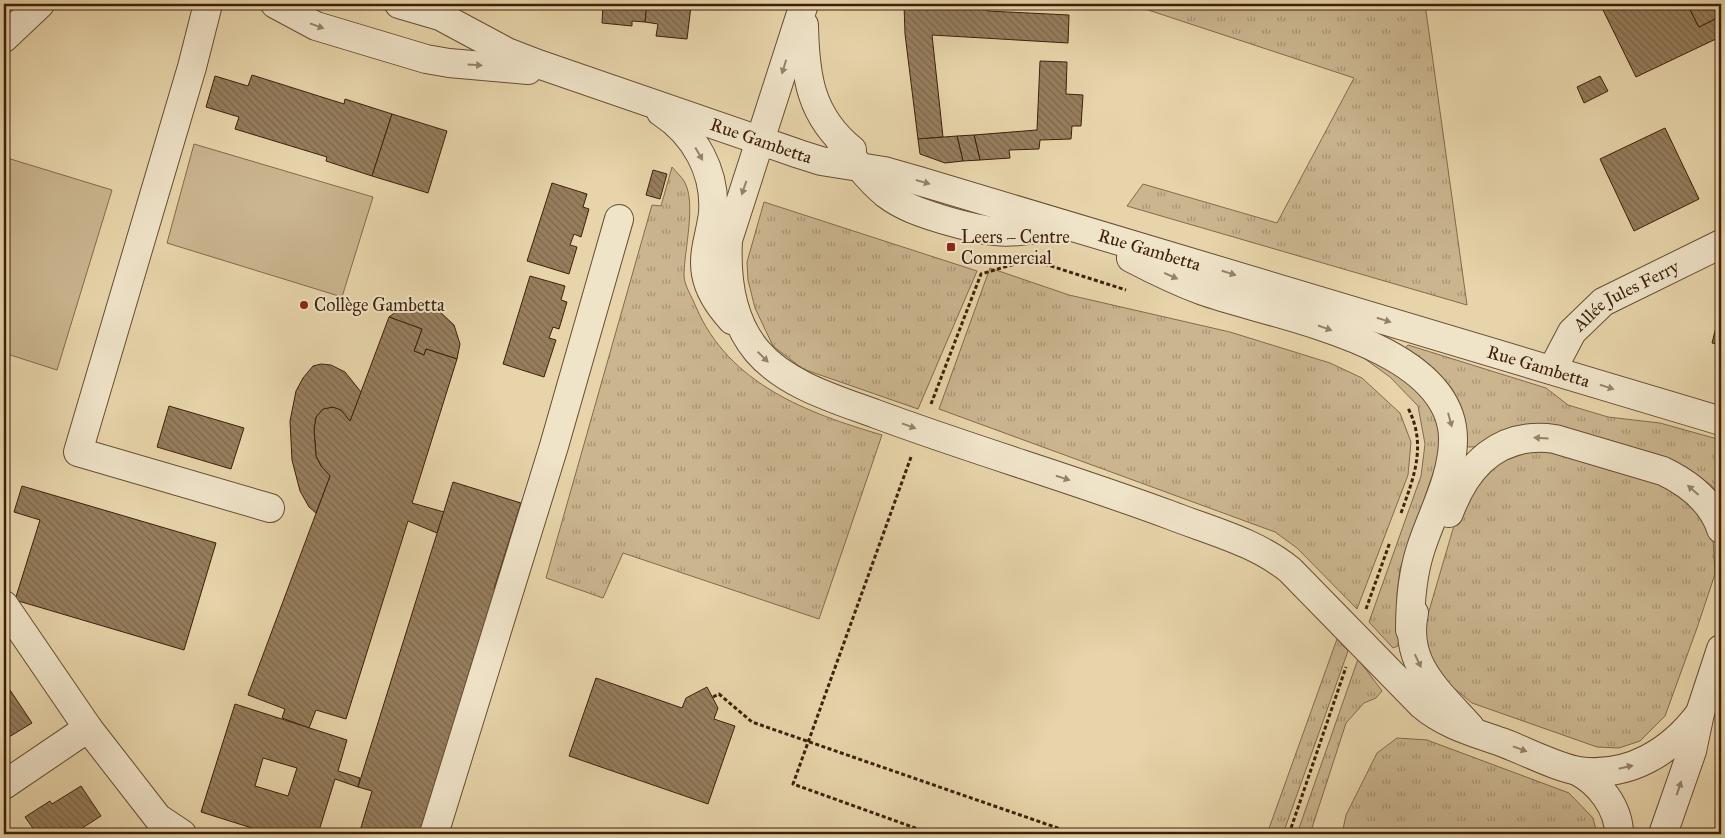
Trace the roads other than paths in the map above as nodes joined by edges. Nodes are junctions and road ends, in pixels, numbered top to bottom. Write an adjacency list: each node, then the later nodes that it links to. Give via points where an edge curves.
1 (40, 4): 6 (street)
2 (208, 4): 17 (street, via 78,452)
3 (274, 4): 7 (street, Rue Gambetta, one-way to 7, via 316,26 426,59 514,68)
4 (399, 4): 7 (street, Rue Gambetta, via 440,16 507,52)
5 (805, 4): 9 (street, one-way to 9); 10 (street, via 807,78 823,118 839,139)
6 (4, 38)
7 (579, 80): 8 (street, Rue Gambetta)
8 (638, 98): 9 (street, Rue Gambetta); 14 (street, one-way to 14, via 673,120 701,154 713,194 706,274 721,308)
9 (760, 142): 10 (street, Rue Gambetta, via 821,161); 14 (street, one-way to 14, via 728,240 730,285 734,308)
10 (871, 169): 12 (street, Rue Gambetta, one-way to 12)
11 (619, 219): 28 (street, via 554,446)
12 (1065, 223): 15 (street, Rue Gambetta, one-way to 15); 20 (street, one-way to 20, via 1139,262 1202,290 1361,342 1415,370 1435,389 1449,414 1453,442 1446,475 1415,567)
13 (1721, 244): 15 (street, Allée Jules Ferry, via 1603,302 1572,332)
14 (744, 332): 24 (street, one-way to 24, via 774,367 792,380 818,391 932,435 1124,498 1268,553 1290,570 1422,705 1445,722)
15 (1552, 370): 16 (street, Rue Gambetta, one-way to 16)
16 (1721, 421)
17 (270, 508)
18 (1721, 529): 20 (street, one-way to 20, via 1718,519 1702,498 1677,477 1663,471 1555,439 1530,437 1513,440 1488,454 1463,483 1433,556)
19 (4, 606): 23 (street)
20 (1410, 630): 24 (street, one-way to 24, via 1422,670)
21 (1721, 649): 22 (street)
22 (1700, 713): 25 (street, one-way to 22, via 1596,772 1637,765 1672,744); 30 (street, one-way to 22, via 1692,751)
23 (88, 728): 26 (street); 27 (street, via 158,818)
24 (1474, 732): 25 (street, one-way to 25)
25 (1577, 771): 29 (street, via 1590,778 1603,792 1612,808)
26 (4, 785)
27 (182, 834)
28 (434, 834)
29 (1619, 834)
30 (1663, 834)

